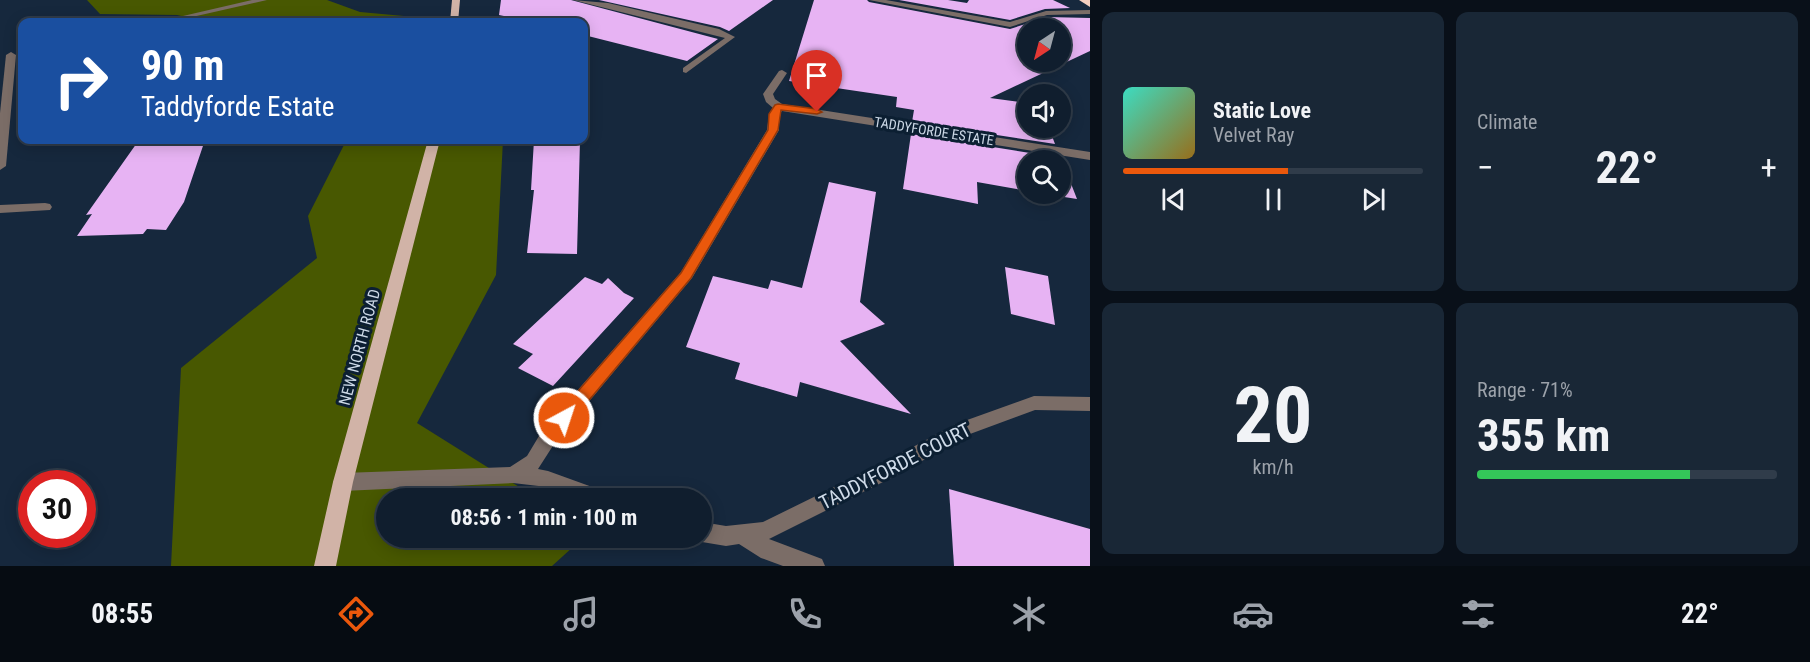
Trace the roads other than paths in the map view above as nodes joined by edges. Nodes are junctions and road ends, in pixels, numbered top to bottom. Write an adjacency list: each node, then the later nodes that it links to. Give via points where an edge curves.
1 (263, 0): 8 (street)
2 (456, 0): 9 (main road)
3 (577, 0): 11 (street, via 731,37)
4 (873, 0): 7 (street, via 1010,26 1046,13)
5 (1084, 0): 6 (highway)
6 (1090, 4)
7 (1090, 12)
8 (180, 18)
9 (454, 18)
10 (7, 54): 16 (street)
11 (686, 70)
12 (782, 73): 13 (street, via 768,94)
13 (778, 107): 15 (street, TADDYFORDE ESTATE); 20 (street, via 773,130 687,275 549,436 534,462)
14 (433, 144): 21 (main road, NEW NORTH ROAD)
15 (1090, 156)
16 (0, 166)
17 (45, 207): 18 (street)
18 (0, 209)
19 (1090, 404): 24 (street, TADDYFORDE COURT, via 1034,403 963,429 765,531)
20 (513, 475): 21 (street); 22 (street, via 548,479)
21 (343, 482): 25 (main road, NEW NORTH ROAD)
22 (573, 488)
23 (712, 534): 24 (street, TADDYFORDE COURT)
24 (741, 534): 26 (street, via 769,551)
25 (325, 566)
26 (814, 566)

